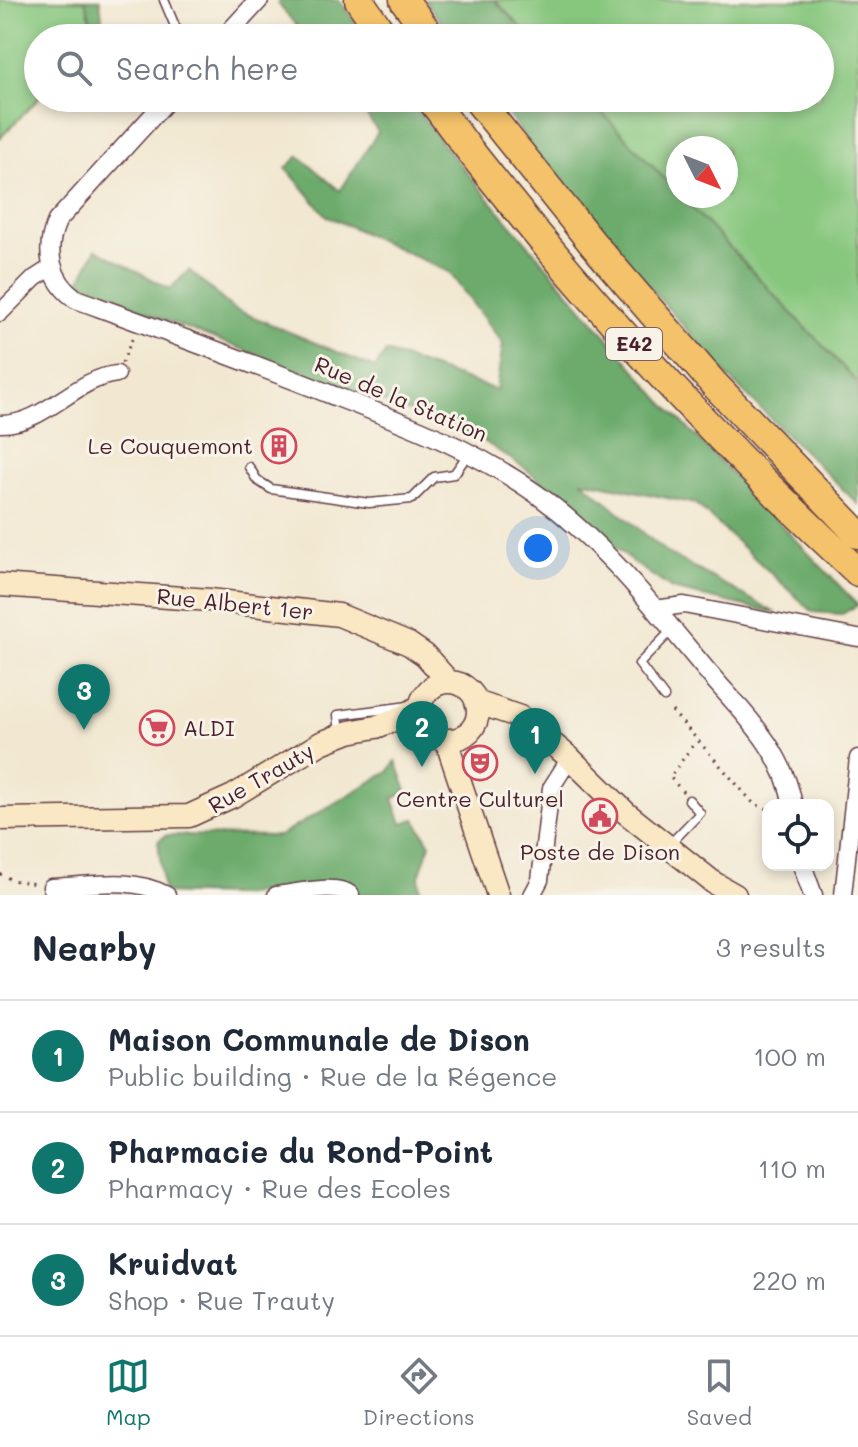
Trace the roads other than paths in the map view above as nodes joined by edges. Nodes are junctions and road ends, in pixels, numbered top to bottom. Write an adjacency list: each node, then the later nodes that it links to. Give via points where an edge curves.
1 (164, 0): 5 (lane)
2 (259, 0): 6 (street)
3 (359, 0): 7 (highway)
4 (404, 0): 8 (highway)
5 (174, 24)
6 (237, 24)
7 (375, 24)
8 (422, 24)
9 (156, 112): 12 (street, via 57,221 50,244)
10 (440, 112): 19 (highway, E42, via 566,270 687,403)
11 (487, 112): 18 (highway, E42, via 693,360)
12 (52, 267): 13 (street); 16 (street, Rue de la Station, via 62,289 76,299 216,349)
13 (0, 313)
14 (117, 374): 15 (street, via 99,376 29,418)
15 (1, 426)
16 (469, 452): 17 (lane, via 454,474 434,477 412,499 369,503 271,489); 21 (street, Rue de la Station, via 540,496 583,531)
17 (249, 467)
18 (858, 534)
19 (858, 572)
20 (0, 585): 24 (main road, Rue Albert 1er, via 339,615 409,644)
21 (655, 609): 22 (street, Rue de la Station); 23 (street, via 684,605)
22 (672, 629): 25 (lane, via 639,664); 33 (street, Rue de la Station, via 772,748)
23 (858, 638)
24 (449, 682): 26 (main road, via 466,688); 27 (main road, Rue Trauty, via 427,691)
25 (664, 697)
26 (476, 702): 30 (main road, via 472,729 465,735); 31 (main road, via 520,717)
27 (420, 706): 28 (main road, Rue Trauty); 29 (lane, via 338,715); 30 (main road, via 420,714)
28 (376, 727): 29 (main road, Rue Trauty); 30 (main road, Rue Trauty)
29 (341, 734): 35 (main road, Rue Trauty, via 189,816)
30 (437, 735): 43 (main road)
31 (570, 758): 36 (main road); 44 (street, via 551,788 540,880)
32 (858, 758): 48 (street)
33 (791, 799)
34 (689, 800): 36 (lane, via 700,813)
35 (0, 819)
36 (668, 846): 45 (main road)
37 (800, 871): 46 (street)
38 (803, 871): 47 (street)
39 (51, 887): 40 (street, via 121,882)
40 (167, 895)
41 (276, 895): 42 (street, via 332,888)
42 (351, 895)
43 (498, 895)
44 (532, 895)
45 (735, 895)
46 (798, 895)
47 (813, 895)
48 (843, 895)

